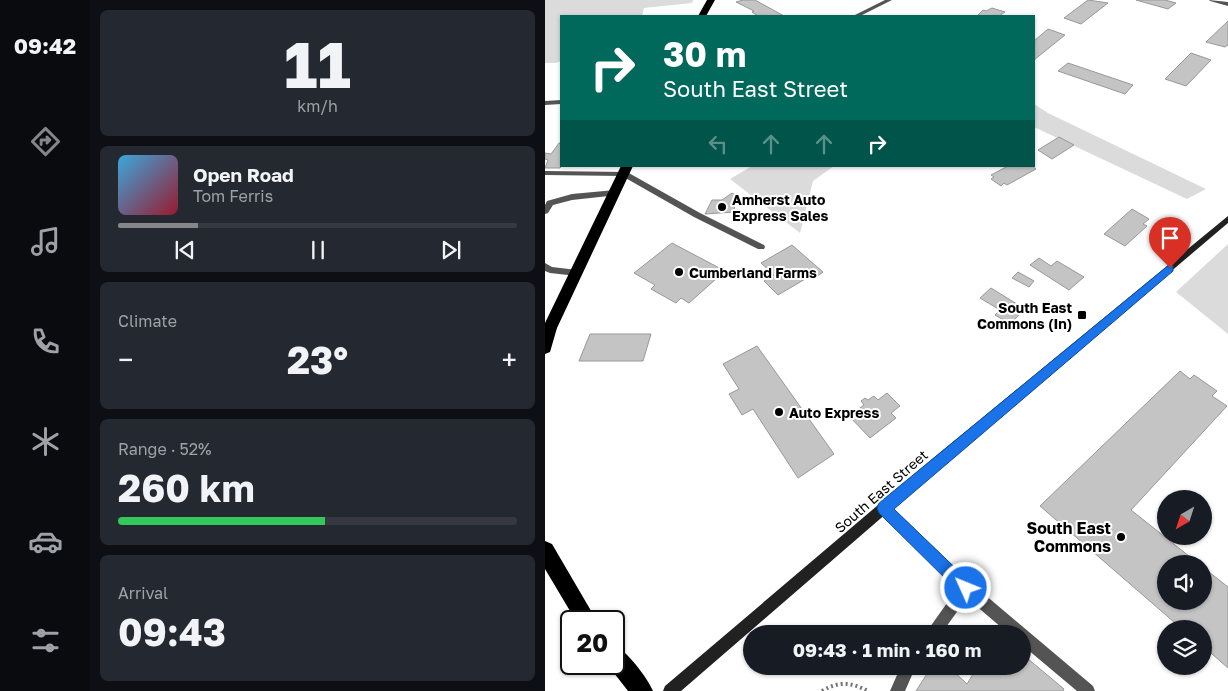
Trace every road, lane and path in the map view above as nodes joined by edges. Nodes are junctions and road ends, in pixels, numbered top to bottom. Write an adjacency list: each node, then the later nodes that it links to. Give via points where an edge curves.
1 (711, 0): 5 (highway)
2 (889, 0): 6 (lane)
3 (1212, 0): 4 (lane)
4 (1228, 4)
5 (703, 15)
6 (858, 15)
7 (560, 102): 8 (lane)
8 (545, 103)
9 (625, 170): 10 (lane); 11 (highway); 14 (lane, via 697,215)
10 (545, 173)
11 (615, 193): 12 (lane, via 572,197 550,203); 16 (highway)
12 (545, 211)
13 (1228, 219): 18 (main road, South East Street)
14 (761, 247)
15 (545, 266): 16 (lane, via 550,270)
16 (577, 273): 17 (highway, via 550,328)
17 (545, 348)
18 (883, 508): 20 (lane); 28 (main road, South East Street)
19 (545, 551): 21 (highway)
20 (966, 588): 22 (lane); 23 (lane)
21 (580, 610)
22 (938, 625)
23 (1010, 625)
24 (1031, 643): 32 (lane)
25 (625, 670): 27 (highway)
26 (905, 675): 31 (lane)
27 (642, 691)
28 (670, 691)
29 (822, 691): 30 (path, via 833,684 845,682 855,683)
30 (868, 691)
31 (897, 691)
32 (1088, 691)

